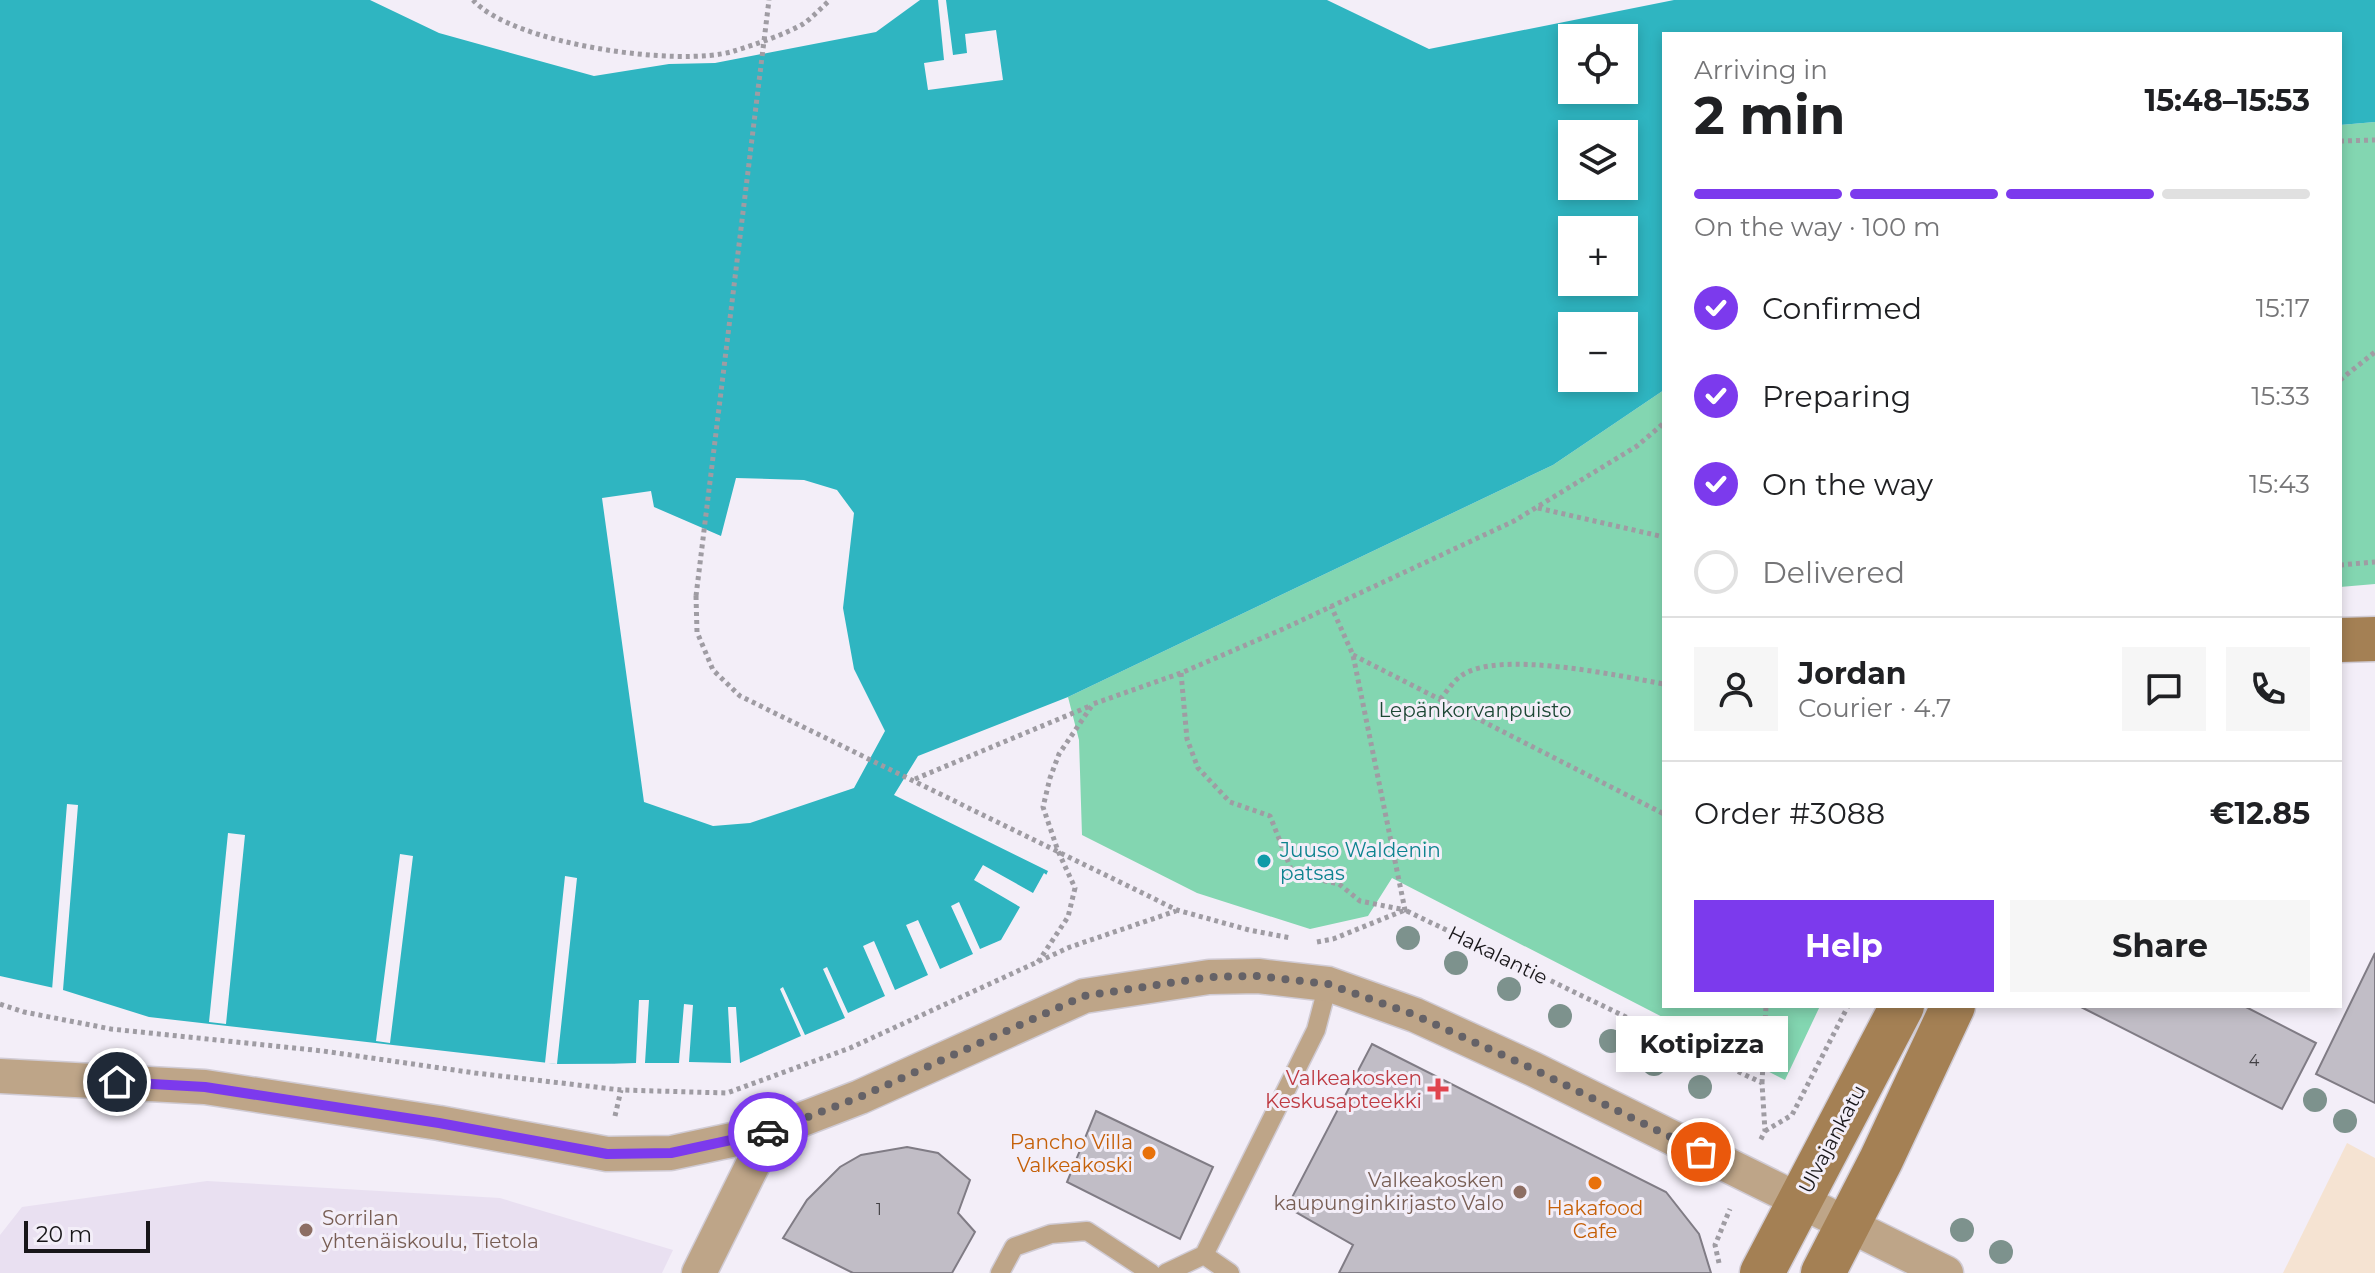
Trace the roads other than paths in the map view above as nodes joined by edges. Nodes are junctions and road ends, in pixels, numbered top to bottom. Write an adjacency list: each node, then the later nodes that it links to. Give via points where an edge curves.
1 (2375, 639): 2 (main road)
2 (2342, 640)
3 (1328, 984): 7 (street, via 1209,977 1084,996); 8 (street, via 1415,1015 1533,1069); 10 (lane, via 1316,1030)
4 (1901, 1008): 8 (main road, Ulvajankatu)
5 (1952, 1008): 9 (main road)
6 (0, 1076): 7 (street, via 205,1087 607,1154 671,1153)
7 (769, 1132): 11 (street)
8 (1800, 1201): 9 (street); 16 (main road, Ulvajankatu)
9 (1848, 1224): 17 (main road); 18 (street)
10 (1204, 1255): 14 (lane); 15 (lane)
11 (699, 1273)
12 (1000, 1273): 13 (lane, via 1014,1247 1051,1234 1087,1231)
13 (1151, 1273)
14 (1166, 1273)
15 (1230, 1273)
16 (1762, 1273)
17 (1823, 1273)
18 (1946, 1273)

